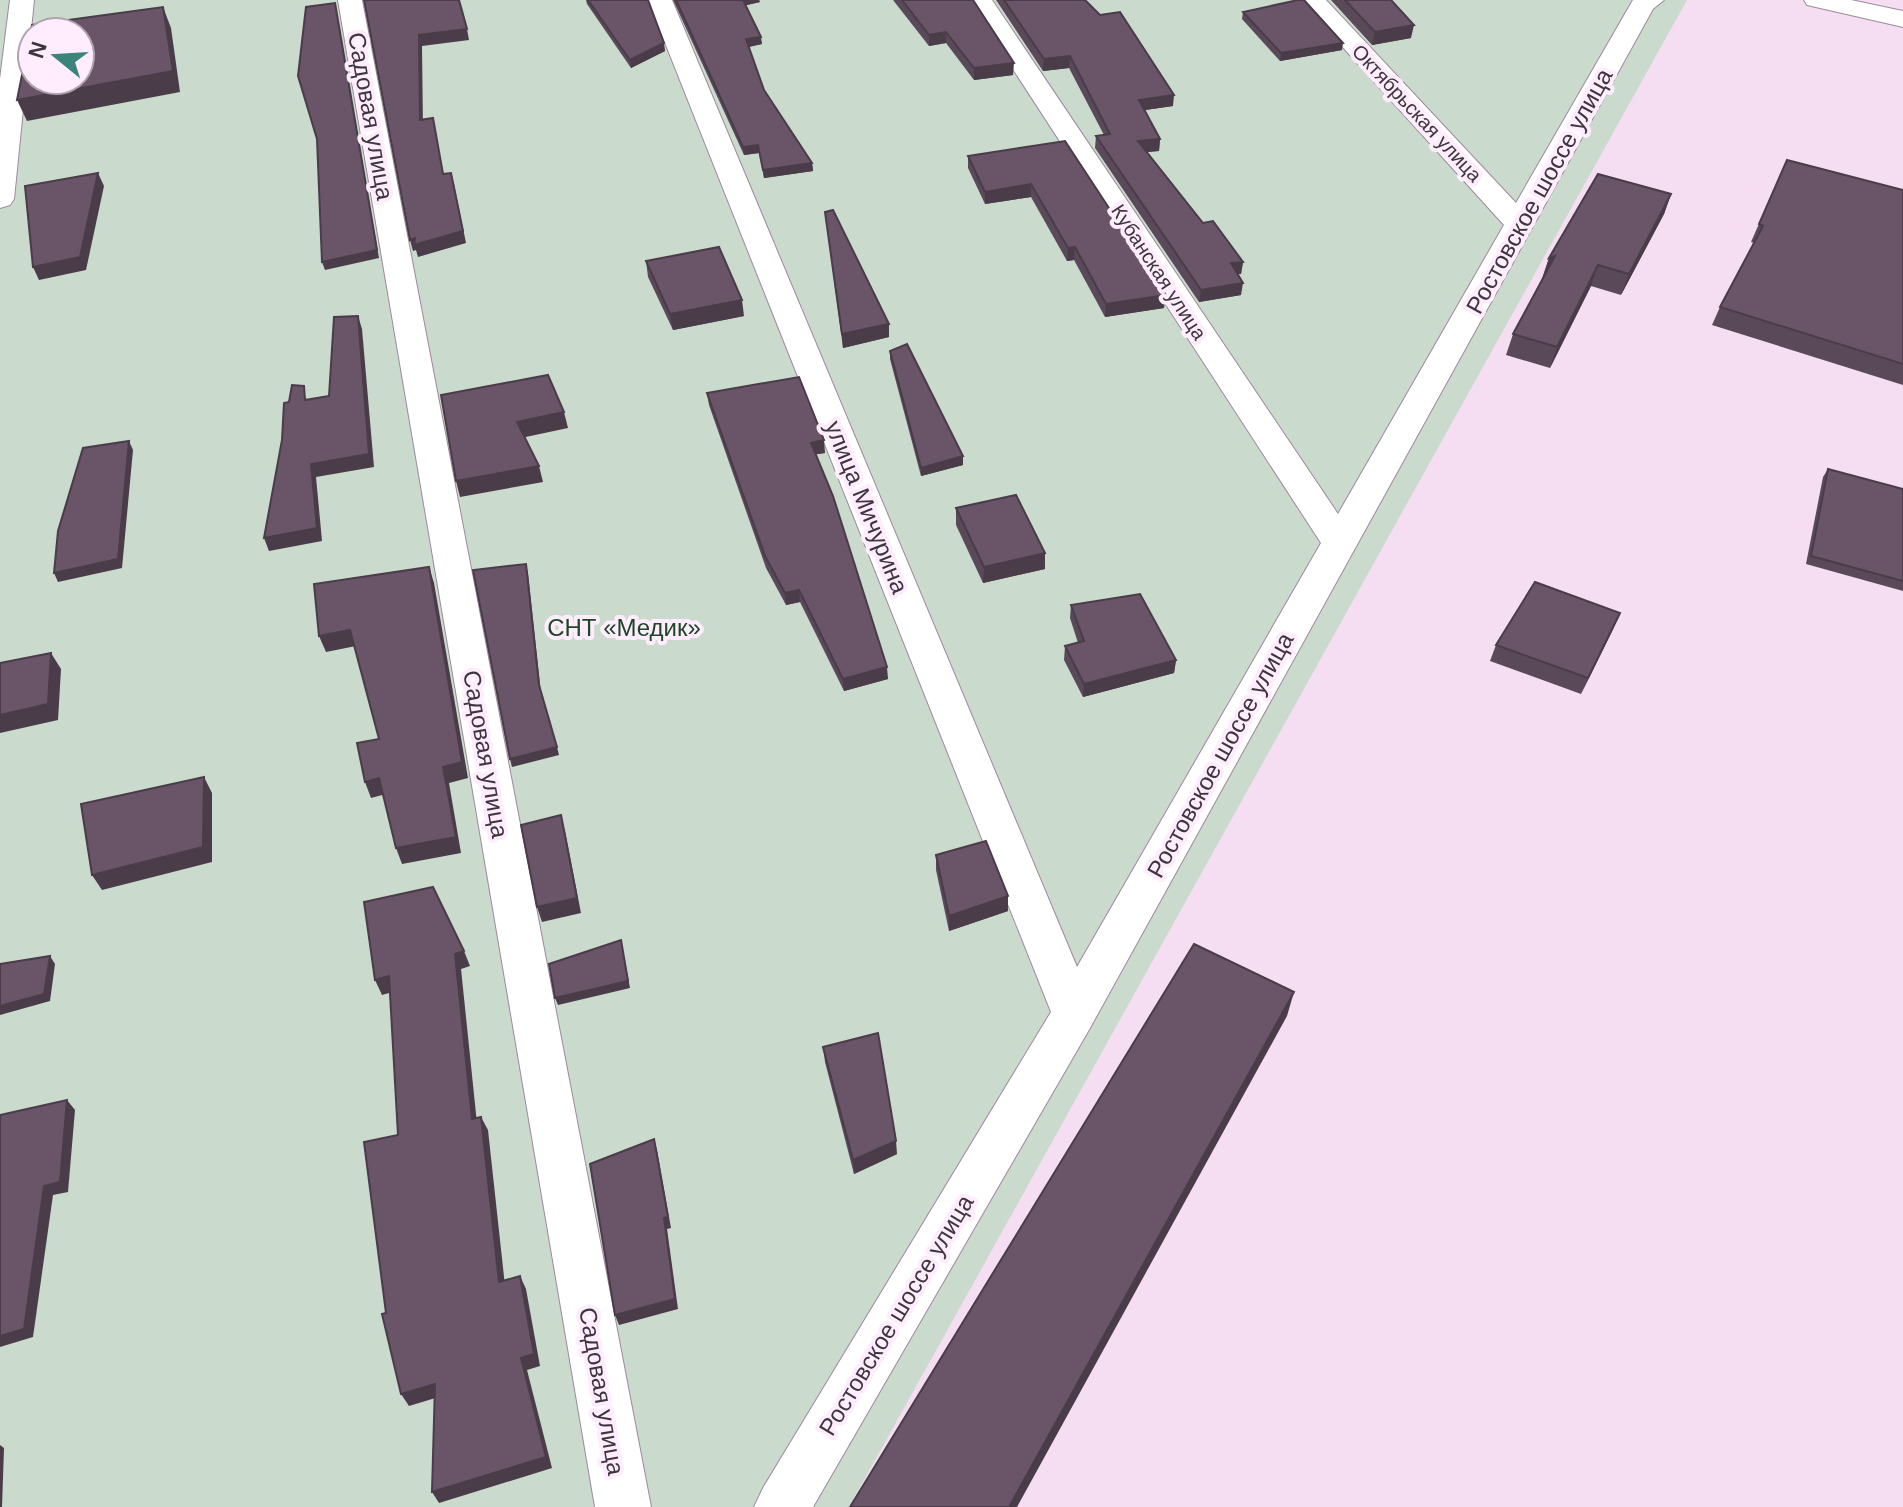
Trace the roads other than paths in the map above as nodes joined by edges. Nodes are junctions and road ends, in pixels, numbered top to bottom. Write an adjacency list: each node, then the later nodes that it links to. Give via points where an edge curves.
1 (22, 0): 9 (street)
2 (350, 0): 13 (street, Садовая улица)
3 (660, 0): 12 (street, улица Мичурина)
4 (980, 0): 11 (street, Кубанская улица)
5 (1312, 0): 10 (street, Октябрьская улица)
6 (1816, 0): 8 (street)
7 (1644, 1): 10 (street, Ростовское шоссе улица)
8 (1903, 19)
9 (0, 199)
10 (1521, 226): 11 (street, Ростовское шоссе улица)
11 (1339, 543): 12 (street, Ростовское шоссе улица)
12 (1074, 1014): 14 (street, Ростовское шоссе улица)
13 (623, 1507)
14 (782, 1507)

